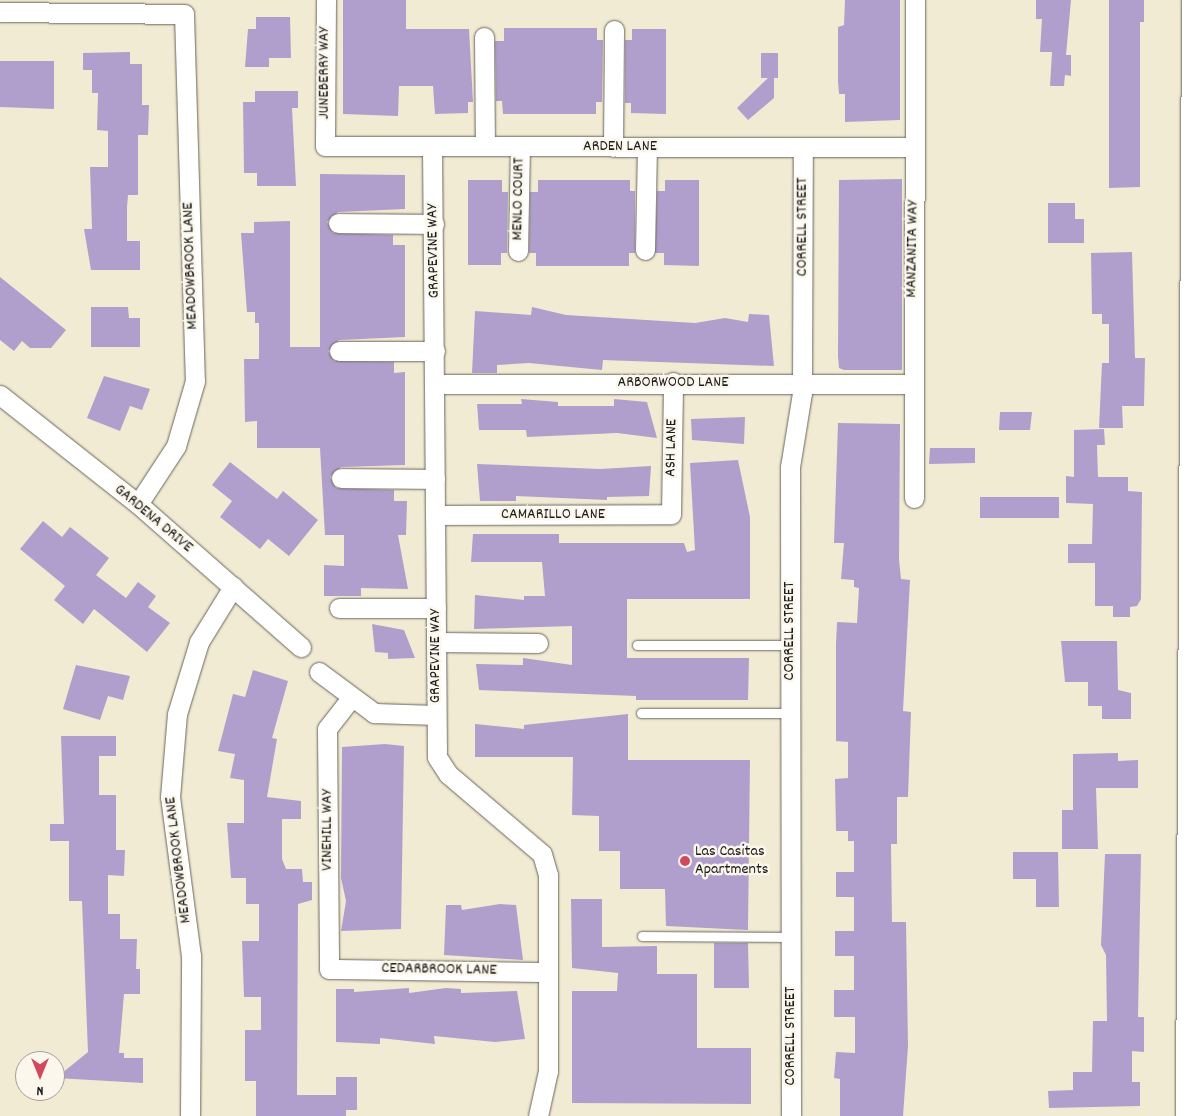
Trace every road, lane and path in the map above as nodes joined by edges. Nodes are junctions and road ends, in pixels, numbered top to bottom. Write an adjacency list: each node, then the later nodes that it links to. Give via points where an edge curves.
1 (326, 0): 7 (street, JUNEBERRY WAY)
2 (916, 0): 14 (street, MANZANITA WAY)
3 (1191, 0): 45 (street)
4 (0, 12): 29 (street, MEADOWBROOK LANE, via 184,14 195,381 176,446)
5 (614, 30): 11 (street)
6 (484, 37): 9 (street)
7 (325, 146): 8 (street, ARDEN LANE)
8 (432, 146): 9 (street, ARDEN LANE); 16 (street, GRAPEVINE WAY)
9 (485, 146): 10 (street, ARDEN LANE)
10 (520, 146): 11 (street, ARDEN LANE); 18 (street, MENLO COURT)
11 (613, 147): 12 (street, ARDEN LANE)
12 (647, 147): 13 (street, ARDEN LANE); 17 (street)
13 (803, 147): 14 (street, ARDEN LANE); 22 (street, CORRELL STREET)
14 (914, 147): 24 (street, MANZANITA WAY)
15 (338, 223): 16 (street)
16 (434, 224): 20 (street, GRAPEVINE WAY)
17 (645, 250)
18 (518, 251)
19 (339, 351): 20 (street)
20 (434, 351): 23 (street, GRAPEVINE WAY)
21 (673, 382): 22 (street, ARBORWOOD LANE); 23 (street, ARBORWOOD LANE); 30 (street, ASH LANE)
22 (802, 383): 24 (street, ARBORWOOD LANE); 38 (street, CORRELL STREET, via 790,468)
23 (435, 384): 27 (street, GRAPEVINE WAY)
24 (912, 384): 28 (street, MANZANITA WAY)
25 (0, 395): 29 (street, GARDENA DRIVE)
26 (341, 478): 27 (street)
27 (435, 479): 31 (street, GRAPEVINE WAY)
28 (914, 498)
29 (138, 504): 32 (street, GARDENA DRIVE)
30 (672, 514): 31 (street, CAMARILLO LANE)
31 (435, 515): 34 (street, GRAPEVINE WAY)
32 (233, 587): 39 (street, GARDENA DRIVE); 50 (street, MEADOWBROOK LANE, via 199,642 177,714 173,760 170,797 191,956)
33 (339, 608): 34 (street)
34 (436, 608): 35 (street, GRAPEVINE WAY)
35 (436, 642): 36 (street); 44 (street, GRAPEVINE WAY)
36 (538, 643)
37 (637, 645): 38 (lane)
38 (790, 645): 43 (street, CORRELL STREET)
39 (302, 647)
40 (319, 672): 41 (street)
41 (350, 698): 44 (street, via 374,713); 48 (street, VINEHILL WAY, via 327,729)
42 (641, 713): 43 (lane)
43 (790, 713): 47 (street, CORRELL STREET)
44 (436, 715): 49 (street, GRAPEVINE WAY, via 437,756 448,774 542,854 548,875)
45 (1189, 851): 53 (street)
46 (642, 936): 47 (lane)
47 (791, 938): 52 (street, CORRELL STREET)
48 (329, 969): 49 (street, CEDARBROOK LANE)
49 (548, 972): 51 (street, GRAPEVINE WAY, via 548,1070)
50 (190, 1116)
51 (538, 1116)
52 (791, 1116)
53 (1185, 1116)

